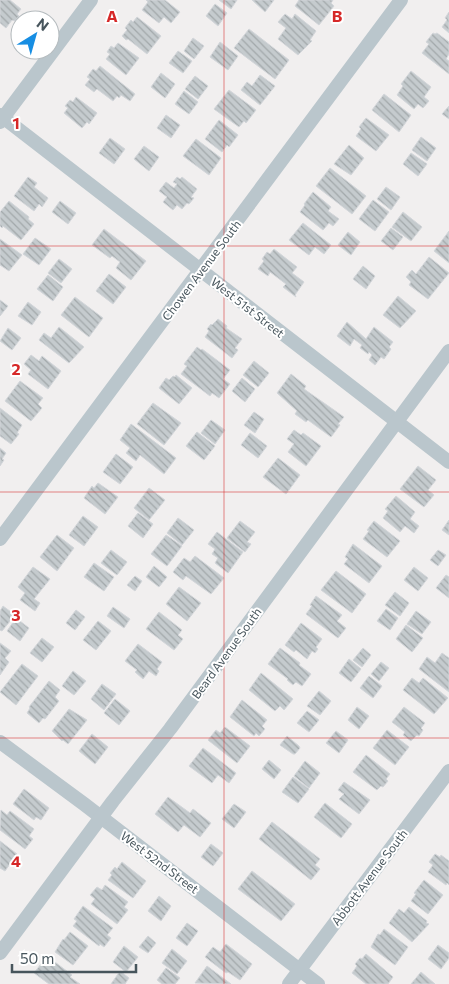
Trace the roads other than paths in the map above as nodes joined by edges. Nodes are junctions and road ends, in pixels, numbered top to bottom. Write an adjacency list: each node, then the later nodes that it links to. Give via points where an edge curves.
1 (90, 0): 3 (street)
2 (401, 0): 4 (street, Chowen Avenue South)
3 (1, 118): 4 (street, West 51st Street)
4 (201, 270): 6 (street, West 51st Street); 8 (street, Chowen Avenue South)
5 (449, 351): 6 (street, Beard Avenue South)
6 (396, 421): 7 (street, West 51st Street); 11 (street, Beard Avenue South, via 170,729)
7 (449, 462)
8 (0, 539)
9 (0, 742): 11 (street, West 52nd Street)
10 (449, 771): 13 (street, Abbott Avenue South)
11 (101, 817): 12 (street, Beard Avenue South); 13 (street, West 52nd Street)
12 (0, 953)
13 (299, 970): 14 (street, Abbott Avenue South); 15 (street, West 52nd Street)
14 (289, 984)
15 (318, 984)

